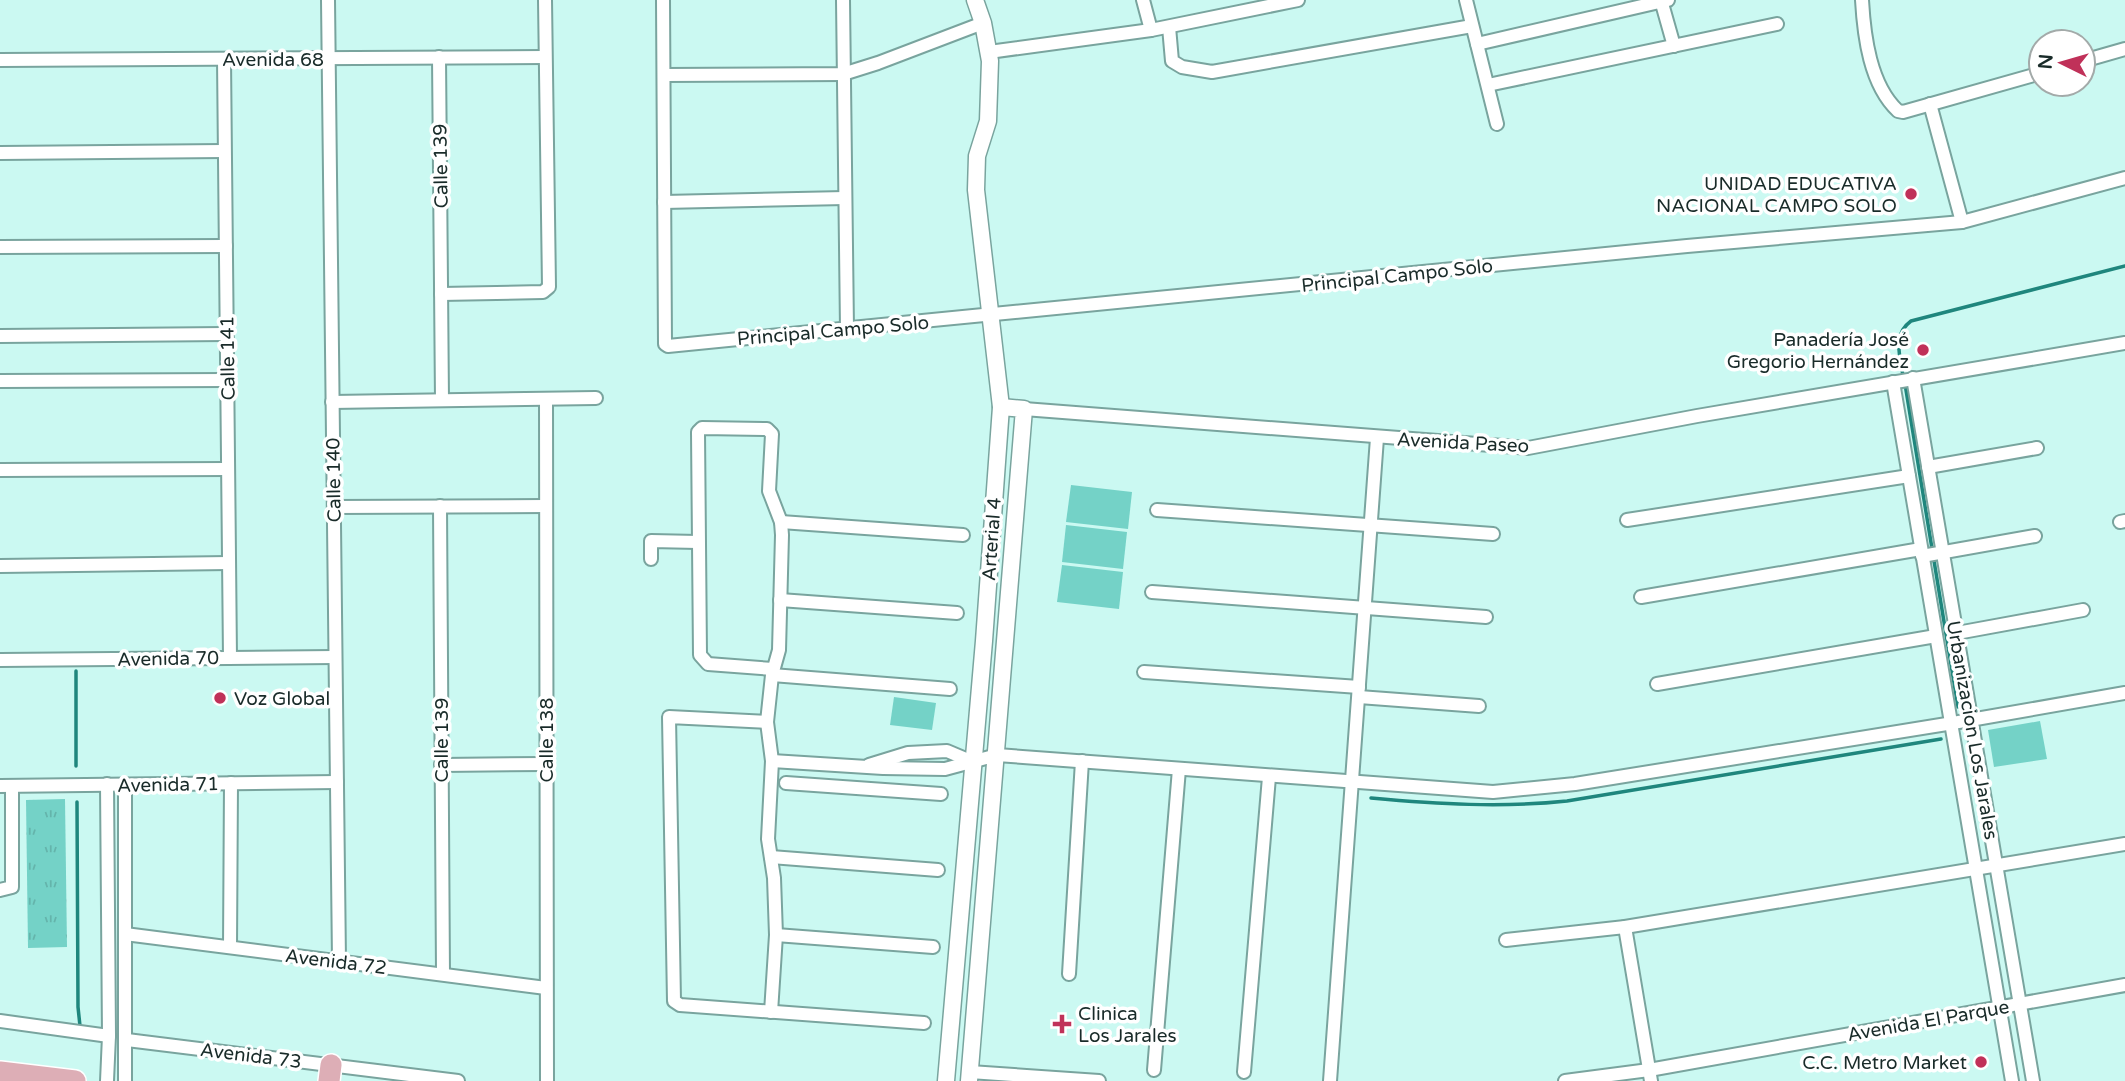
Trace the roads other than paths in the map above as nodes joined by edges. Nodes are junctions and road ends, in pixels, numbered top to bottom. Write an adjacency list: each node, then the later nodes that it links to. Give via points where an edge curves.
1 (328, 0): 23 (street, Calle 140)
2 (545, 0): 21 (street)
3 (663, 0): 27 (street)
4 (843, 0): 26 (street)
5 (975, 0): 11 (street, Arterial 4)
6 (1143, 0): 15 (street)
7 (1297, 0): 14 (street)
8 (1466, 0): 13 (street)
9 (1862, 0): 30 (street, via 1869,57 1895,107 1903,112)
10 (1664, 1): 16 (street); 17 (street)
11 (983, 23): 19 (street, Arterial 4); 26 (street)
12 (1777, 24): 17 (street)
13 (1472, 26): 14 (street, via 1212,72 1172,61); 16 (street)
14 (1169, 27): 15 (street)
15 (1152, 30): 19 (street)
16 (1477, 44): 29 (street)
17 (1674, 46): 29 (street)
18 (2125, 49): 22 (street)
19 (989, 52): 41 (street, Arterial 4, via 988,121 977,156 976,190)
20 (439, 57): 21 (street, Avenida 68); 23 (street, Avenida 68); 40 (street, Calle 139)
21 (545, 57): 40 (street, via 549,287 543,292)
22 (2097, 57)
23 (328, 58): 24 (street, Avenida 68); 52 (street, Calle 140)
24 (224, 59): 25 (street, Avenida 68); 32 (street, Calle 141)
25 (0, 60)
26 (844, 74): 27 (street); 35 (street)
27 (664, 75): 36 (street)
28 (2027, 77): 30 (street)
29 (1488, 85): 31 (street)
30 (1930, 104): 37 (street)
31 (1497, 124)
32 (225, 151): 33 (street); 38 (street, Calle 141)
33 (0, 153)
34 (2125, 178): 37 (street, Principal Campo Solo)
35 (845, 198): 36 (street); 42 (street)
36 (664, 202): 42 (street, Principal Campo Solo, via 665,344)
37 (1962, 222): 41 (street, Principal Campo Solo)
38 (226, 246): 39 (street); 43 (street, Calle 141)
39 (0, 247)
40 (441, 294): 51 (street, Calle 139)
41 (991, 315): 42 (street, Principal Campo Solo); 53 (street, Arterial 4)
42 (847, 329)
43 (226, 334): 44 (street); 46 (street, Calle 141)
44 (0, 336)
45 (2125, 343): 47 (street, Avenida Paseo)
46 (227, 380): 48 (street); 58 (street, Calle 141)
47 (1902, 380): 55 (street, Avenida Paseo, via 1528,448); 57 (street, Urbanizacion Los Jarales); 60 (street, Urbanizacion Los Jarales)
48 (0, 381)
49 (596, 398): 50 (street)
50 (546, 399): 51 (street); 62 (street, Calle 138)
51 (442, 400): 52 (street)
52 (332, 402): 63 (street, Calle 140)
53 (1001, 407): 54 (street); 101 (street, Arterial 4)
54 (1024, 409): 55 (street, Avenida Paseo); 98 (street, Arterial 4)
55 (1377, 438): 67 (street)
56 (2038, 449): 57 (street)
57 (1928, 467): 72 (street, Urbanizacion Los Jarales)
58 (228, 469): 59 (street); 74 (street, Calle 141)
59 (0, 470)
60 (1909, 476): 65 (street); 72 (street, Urbanizacion Los Jarales)
61 (440, 506): 62 (street); 63 (street); 104 (street, Calle 139)
62 (546, 506): 102 (street, Calle 138)
63 (334, 507): 86 (street, Calle 140)
64 (1157, 510): 67 (street)
65 (1627, 520)
66 (781, 522): 69 (street); 71 (street, via 769,491 770,431 702,428 698,432); 78 (street)
67 (1371, 525): 68 (street); 79 (street)
68 (1493, 534)
69 (963, 535)
70 (2035, 536): 72 (street)
71 (698, 542): 73 (street, via 651,541); 88 (street, via 700,654 708,664)
72 (1929, 553): 77 (street); 83 (street, Urbanizacion Los Jarales); 84 (street, Urbanizacion Los Jarales)
73 (651, 559)
74 (229, 563): 75 (street); 85 (street, Calle 141)
75 (0, 566)
76 (1152, 592): 79 (street)
77 (1641, 597)
78 (780, 600): 81 (street); 88 (street, via 779,650)
79 (1365, 608): 82 (street); 92 (street)
80 (2083, 610): 83 (street)
81 (957, 613)
82 (1486, 617)
83 (1957, 633): 95 (street, Urbanizacion Los Jarales)
84 (1936, 636): 90 (street); 97 (street, Urbanizacion Los Jarales)
85 (230, 657): 86 (street, Avenida 70); 87 (street, Avenida 70)
86 (335, 657): 107 (street, Calle 140)
87 (0, 660)
88 (773, 672): 91 (street); 96 (street)
89 (1144, 673): 92 (street)
90 (1657, 684)
91 (950, 689)
92 (1359, 692): 94 (street); 108 (street)
93 (2125, 693): 95 (street)
94 (1479, 706)
95 (1972, 719): 97 (street); 118 (street, Urbanizacion Los Jarales)
96 (767, 722): 99 (street); 135 (street, via 671,715 668,719 674,1001)
97 (1952, 723): 108 (street, via 1530,790 1493,792); 119 (street, Urbanizacion Los Jarales)
98 (996, 755): 100 (street); 101 (street); 146 (street, Arterial 4)
99 (772, 761): 103 (street); 117 (street)
100 (1082, 761): 105 (street); 130 (street)
101 (974, 762): 103 (street, via 947,751 908,752 866,766); 145 (street, Arterial 4)
102 (546, 764): 104 (street); 132 (street, Calle 138)
103 (836, 764): 114 (street)
104 (441, 765): 129 (street, Calle 139)
105 (1178, 769): 106 (street); 140 (street)
106 (1269, 777): 108 (street); 142 (street)
107 (337, 782): 109 (street, Avenida 71); 128 (street, Calle 140)
108 (1352, 782): 153 (street)
109 (232, 783): 112 (street, Avenida 71); 126 (street)
110 (786, 783): 114 (street)
111 (107, 784): 112 (street, Avenida 71); 113 (street, Avenida 71); 138 (street)
112 (125, 784): 123 (street)
113 (6, 786): 121 (street, via 12,887)
114 (834, 787): 115 (street)
115 (941, 794)
116 (2125, 844): 118 (street)
117 (771, 857): 120 (street); 124 (street)
118 (1997, 866): 119 (street); 133 (street, Urbanizacion Los Jarales)
119 (1976, 869): 122 (street); 134 (street, Urbanizacion Los Jarales)
120 (938, 870)
121 (0, 890)
122 (1625, 927): 125 (street); 144 (street)
123 (125, 934): 126 (street, Avenida 72); 139 (street)
124 (776, 935): 127 (street); 135 (street)
125 (1506, 940)
126 (230, 947): 128 (street, Avenida 72)
127 (933, 947)
128 (339, 961): 129 (street, Avenida 72)
129 (443, 974): 132 (street, Avenida 72)
130 (1069, 974)
131 (2125, 985): 133 (street, Avenida El Parque)
132 (546, 988): 151 (street, Calle 138)
133 (2020, 1003): 134 (street, Avenida El Parque); 156 (street, Urbanizacion Los Jarales)
134 (2000, 1007): 144 (street, Avenida El Parque); 155 (street, Urbanizacion Los Jarales)
135 (771, 1012): 137 (street)
136 (0, 1021): 138 (street)
137 (924, 1023)
138 (109, 1036): 148 (street)
139 (127, 1040): 143 (street, Avenida 73); 149 (street)
140 (1154, 1070)
141 (0, 1072): 147 (main road)
142 (1244, 1072)
143 (330, 1073): 150 (street, Avenida 73)
144 (1650, 1075): 154 (street, Avenida El Parque)
145 (946, 1076): 146 (street)
146 (970, 1077): 152 (street)
147 (75, 1081)
148 (107, 1081)
149 (125, 1081)
150 (458, 1081)
151 (547, 1081)
152 (1098, 1081)
153 (1330, 1081)
154 (1565, 1081)
155 (2012, 1081)
156 (2034, 1081)

